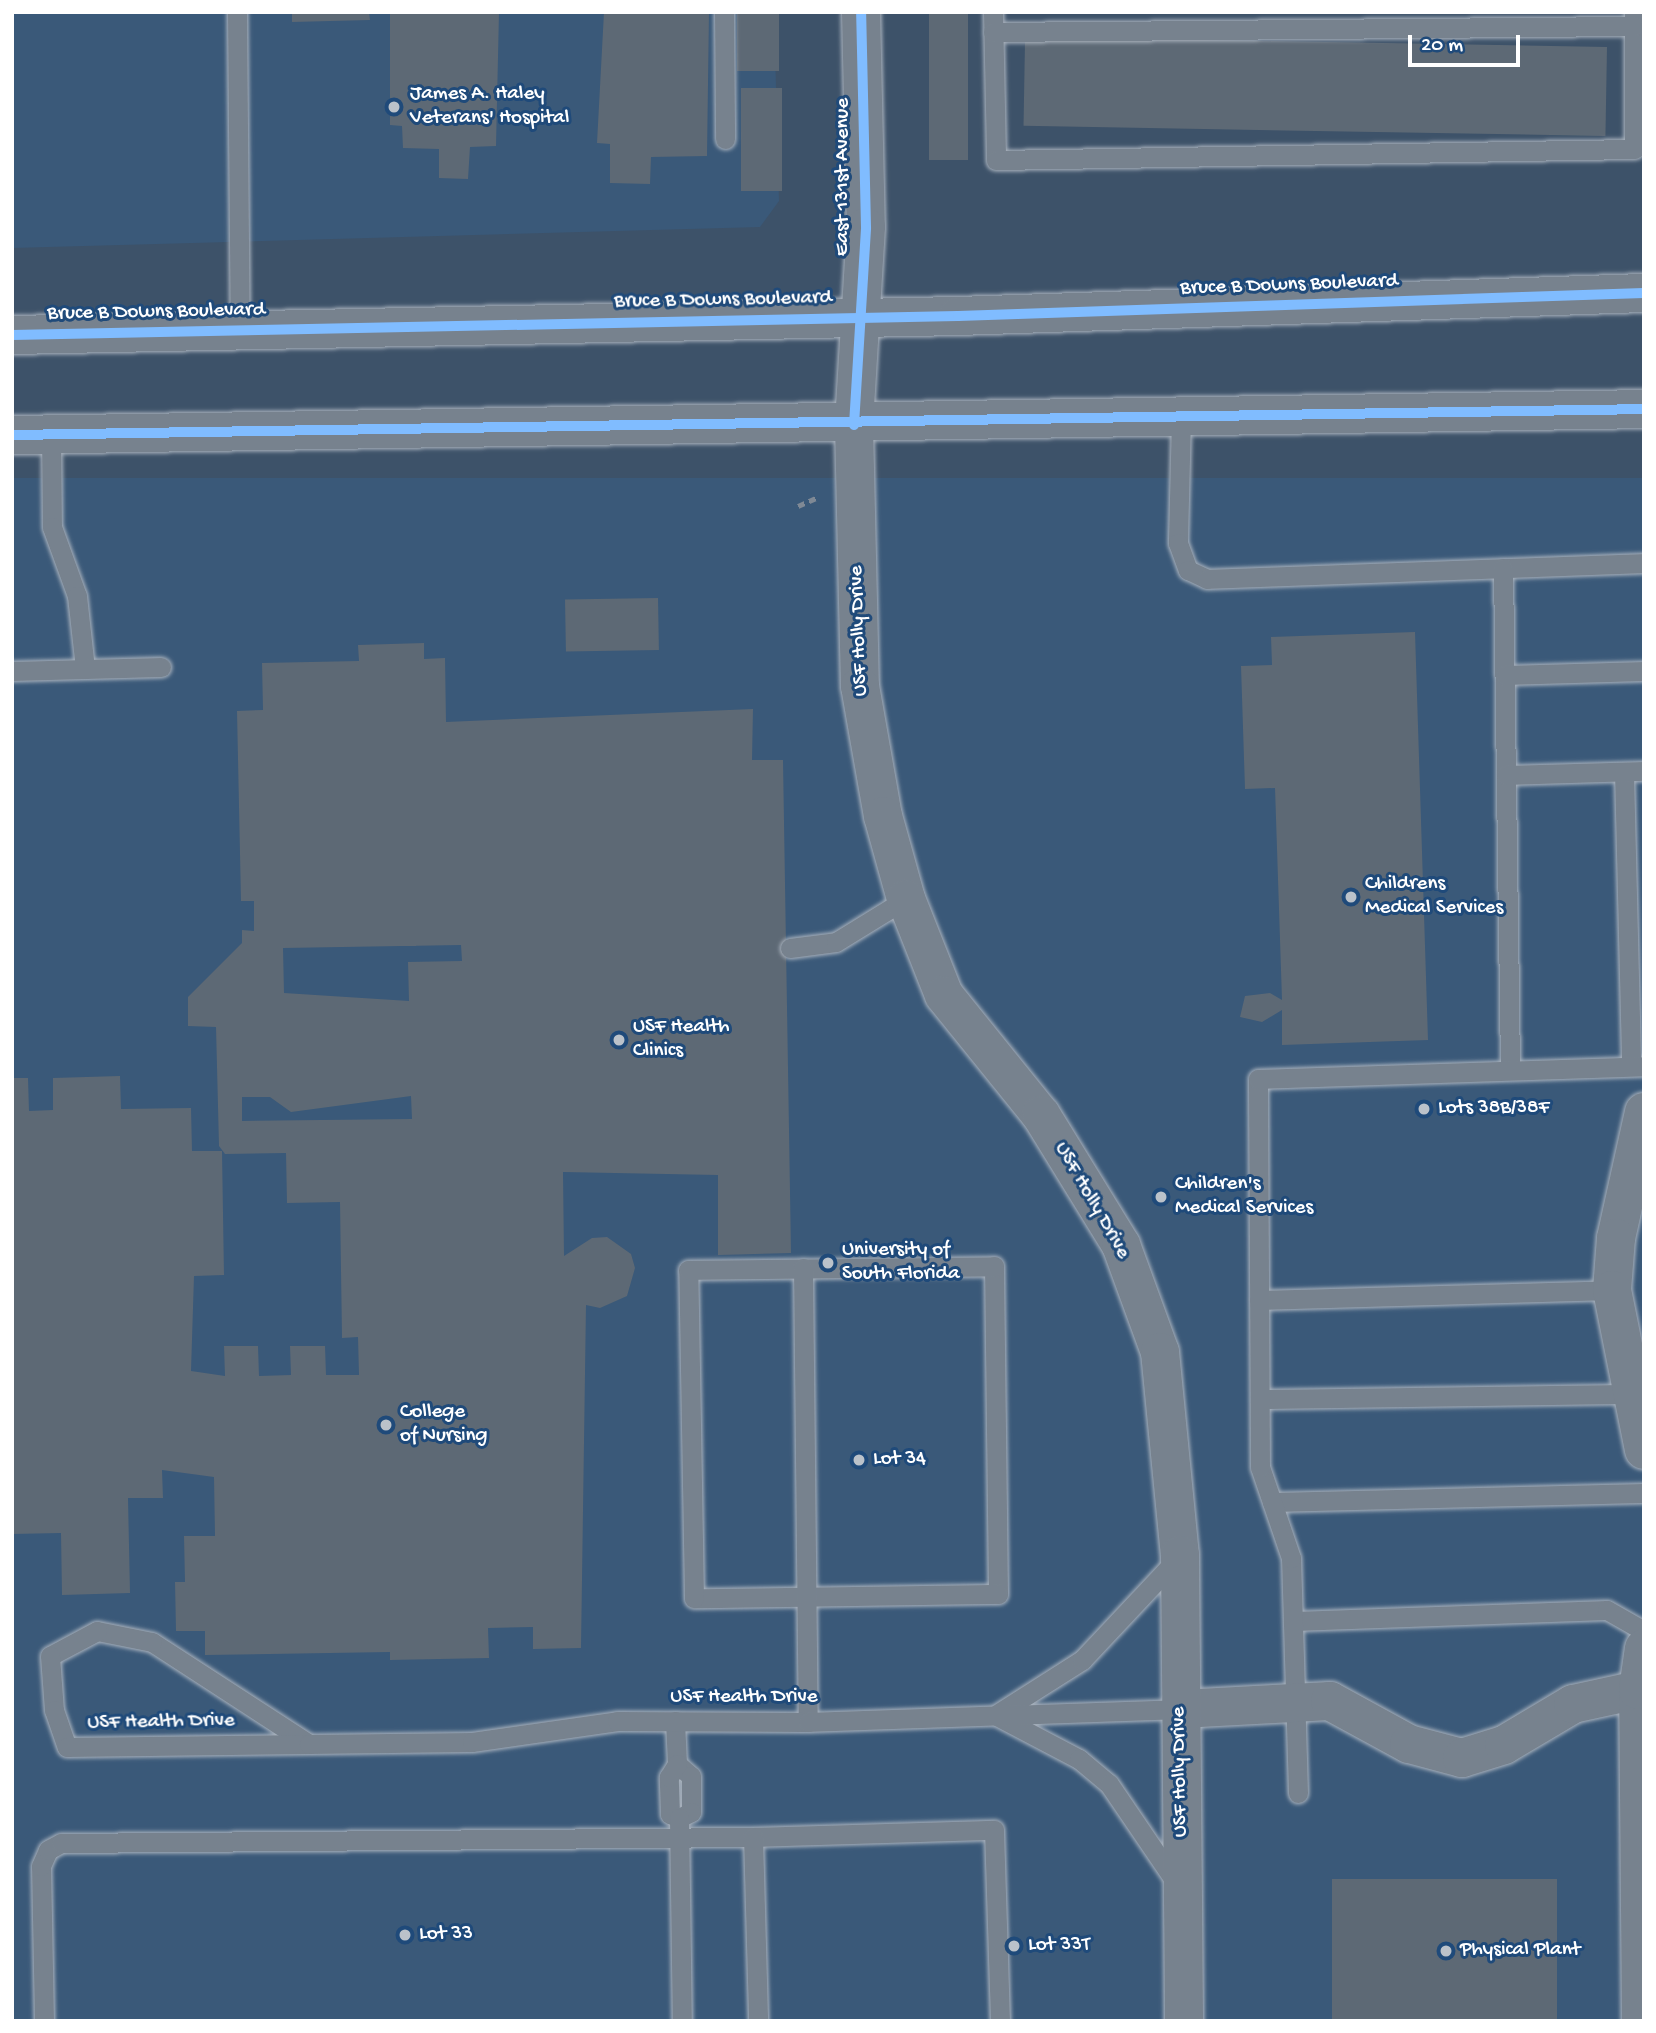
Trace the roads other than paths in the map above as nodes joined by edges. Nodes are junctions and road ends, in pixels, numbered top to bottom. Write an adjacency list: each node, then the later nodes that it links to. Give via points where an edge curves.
1 (237, 12): 10 (lane)
2 (724, 12): 7 (lane)
3 (862, 12): 9 (street, East 131st Avenue, via 866,227)
4 (993, 12): 6 (lane)
5 (1634, 19): 6 (lane); 6 (lane, via 1634,149 996,160)
6 (993, 33)
7 (725, 139)
8 (1644, 293): 9 (street, Bruce B Downs Boulevard)
9 (860, 317): 10 (street, Bruce B Downs Boulevard); 14 (street, East 131st Avenue)
10 (240, 331): 11 (street, Bruce B Downs Boulevard)
11 (12, 335)
12 (1644, 409): 13 (street)
13 (1181, 417): 14 (street); 18 (lane, via 1178,543 1188,570 1207,579)
14 (854, 425): 16 (street); 26 (street, USF Holly Drive, via 859,686)
15 (12, 435): 16 (street)
16 (51, 435): 20 (lane, via 52,527 78,596)
17 (1644, 563): 18 (lane)
18 (1503, 568): 23 (lane)
19 (161, 667): 20 (lane)
20 (85, 669): 21 (lane)
21 (12, 671)
22 (1644, 671): 23 (lane)
23 (1505, 675): 25 (lane)
24 (1634, 771): 25 (lane); 28 (lane)
25 (1507, 775): 29 (lane)
26 (906, 899): 27 (lane, via 836,942); 39 (street, USF Holly Drive, via 944,995 1041,1115 1121,1245 1160,1352)
27 (790, 948)
28 (1637, 1065): 29 (lane)
29 (1510, 1069): 33 (lane, via 1258,1079)
30 (1644, 1112): 32 (street, via 1616,1238)
31 (803, 1268): 40 (lane); 40 (lane, via 688,1270 694,1598); 40 (lane, via 994,1266 998,1594)
32 (1612, 1290): 33 (lane); 34 (street)
33 (1259, 1300): 35 (lane)
34 (1631, 1394): 35 (lane); 36 (street)
35 (1260, 1399): 38 (lane, via 1260,1466)
36 (1643, 1447)
37 (1644, 1493): 38 (lane)
38 (1272, 1502): 41 (lane, via 1292,1558)
39 (1180, 1555): 46 (street, USF Holly Drive); 47 (lane, via 1128,1618 1082,1660)
40 (806, 1597): 49 (lane)
41 (1294, 1621): 42 (lane, via 1607,1610); 45 (lane)
42 (1644, 1631)
43 (1644, 1648): 44 (street)
44 (1641, 1690): 45 (street, via 1573,1704 1504,1745 1462,1758 1409,1744 1330,1701); 55 (street)
45 (1296, 1700): 46 (street); 51 (lane)
46 (1181, 1709): 47 (lane, USF Health Drive); 54 (street, USF Holly Drive)
47 (996, 1715): 49 (lane, USF Health Drive); 54 (lane, via 1079,1759 1109,1784)
48 (675, 1721): 49 (lane, USF Health Drive); 50 (lane, USF Health Drive, via 617,1721 472,1742); 52 (lane, via 677,1764 691,1776 691,1812)
49 (808, 1722)
50 (309, 1744): 50 (lane, USF Health Drive, via 152,1642 97,1631 50,1656 54,1710 67,1746)
51 (1298, 1793)
52 (679, 1828): 53 (lane); 56 (lane, via 61,1843 48,1850 41,1866); 57 (lane)
53 (753, 1837): 58 (lane); 59 (lane, via 994,1830)
54 (1183, 1892): 60 (street, USF Holly Drive)
55 (1642, 1956): 61 (street)
56 (44, 2021)
57 (682, 2021)
58 (758, 2021)
59 (1000, 2021)
60 (1184, 2021)
61 (1641, 2021)

